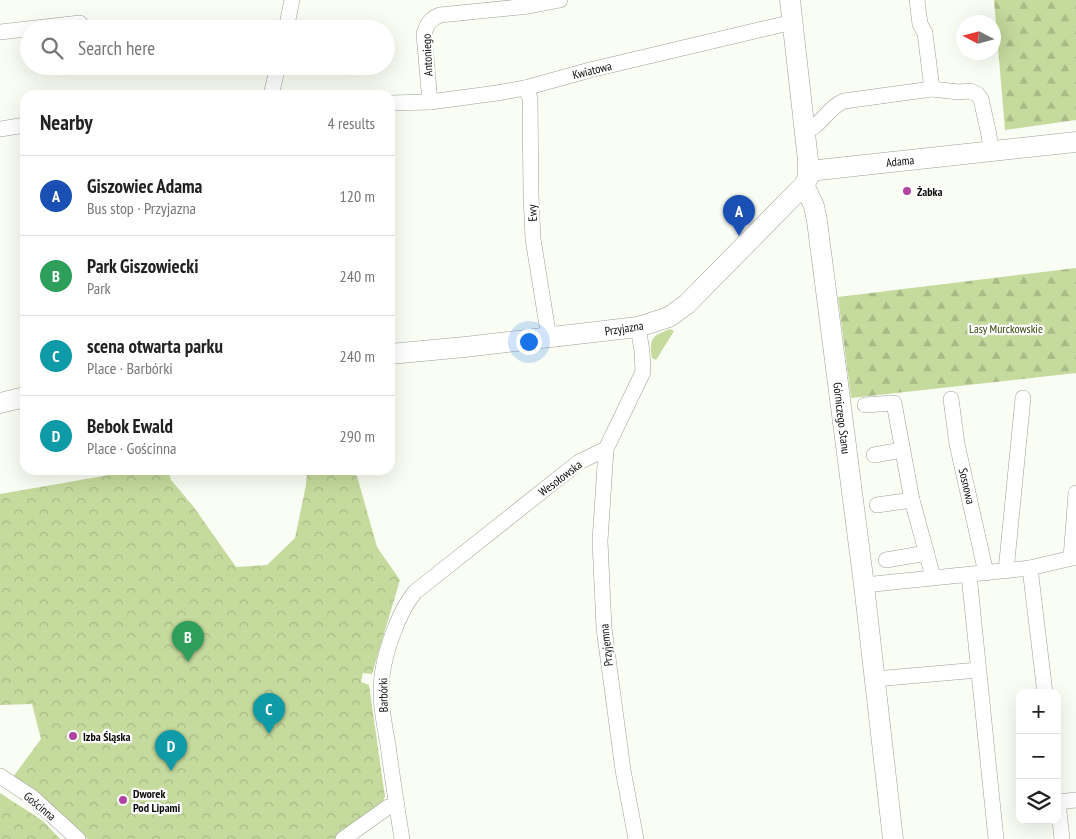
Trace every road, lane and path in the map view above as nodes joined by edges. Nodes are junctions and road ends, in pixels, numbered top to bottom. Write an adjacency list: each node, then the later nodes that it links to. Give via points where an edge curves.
1 (292, 0): 6 (street)
2 (560, 0): 5 (street, Antoniego)
3 (790, 0): 7 (street, Górniczego Stanu)
4 (917, 0): 12 (street)
5 (529, 3): 14 (street, Antoniego, via 440,15 430,20 424,34)
6 (288, 20)
7 (792, 23): 11 (street, Kwiatowa); 18 (street, Górniczego Stanu)
8 (20, 30): 9 (street)
9 (0, 32)
10 (276, 75): 13 (street)
11 (525, 88): 14 (street, Kwiatowa); 23 (street, Ewy, via 530,98 533,239)
12 (932, 89): 18 (street, via 844,101); 20 (street, via 970,91 981,99)
13 (273, 90)
14 (430, 102): 15 (street, Kwiatowa)
15 (395, 103)
16 (20, 125): 17 (street)
17 (0, 126)
18 (805, 131): 21 (street, Górniczego Stanu)
19 (1076, 142): 20 (street, Adama)
20 (991, 152): 21 (street, Adama)
21 (806, 178): 22 (street, Przyjazna, via 687,304 669,317); 44 (street, Górniczego Stanu, via 816,213)
22 (638, 327): 23 (street, Przyjazna); 30 (street, via 643,372)
23 (549, 338): 24 (street, Przyjazna)
24 (395, 353)
25 (20, 398): 28 (street)
26 (1022, 398): 40 (street)
27 (951, 399): 41 (street, Sosnowa, via 957,444)
28 (0, 403)
29 (865, 405): 31 (street, via 894,403)
30 (606, 449): 45 (street, Wesołowska, via 579,462); 57 (street, Przyjemna, via 600,541 604,628 623,770)
31 (902, 450): 32 (street); 34 (street)
32 (874, 455)
33 (1076, 494): 37 (street)
34 (912, 500): 35 (street); 36 (street)
35 (877, 505)
36 (927, 553): 38 (street); 43 (street)
37 (1074, 557): 39 (street)
38 (886, 560)
39 (1030, 568): 40 (street); 48 (street)
40 (1006, 571): 41 (street)
41 (986, 573): 42 (street)
42 (969, 575): 43 (street); 46 (street)
43 (933, 578): 44 (street)
44 (864, 585): 47 (street, Górniczego Stanu)
45 (415, 592): 52 (street, Barbórki, via 399,617 382,677 384,717)
46 (978, 670): 47 (street); 59 (street)
47 (875, 679): 58 (street, Górniczego Stanu)
48 (1045, 689)
49 (0, 776): 54 (street, Gościnna, via 32,797)
50 (1061, 798): 51 (street)
51 (1076, 800)
52 (397, 805): 55 (street, via 388,807); 56 (street, Barbórki)
53 (1061, 824): 60 (street)
54 (78, 839)
55 (343, 839)
56 (402, 839)
57 (636, 839)
58 (893, 839)
59 (996, 839)
60 (1062, 839)

